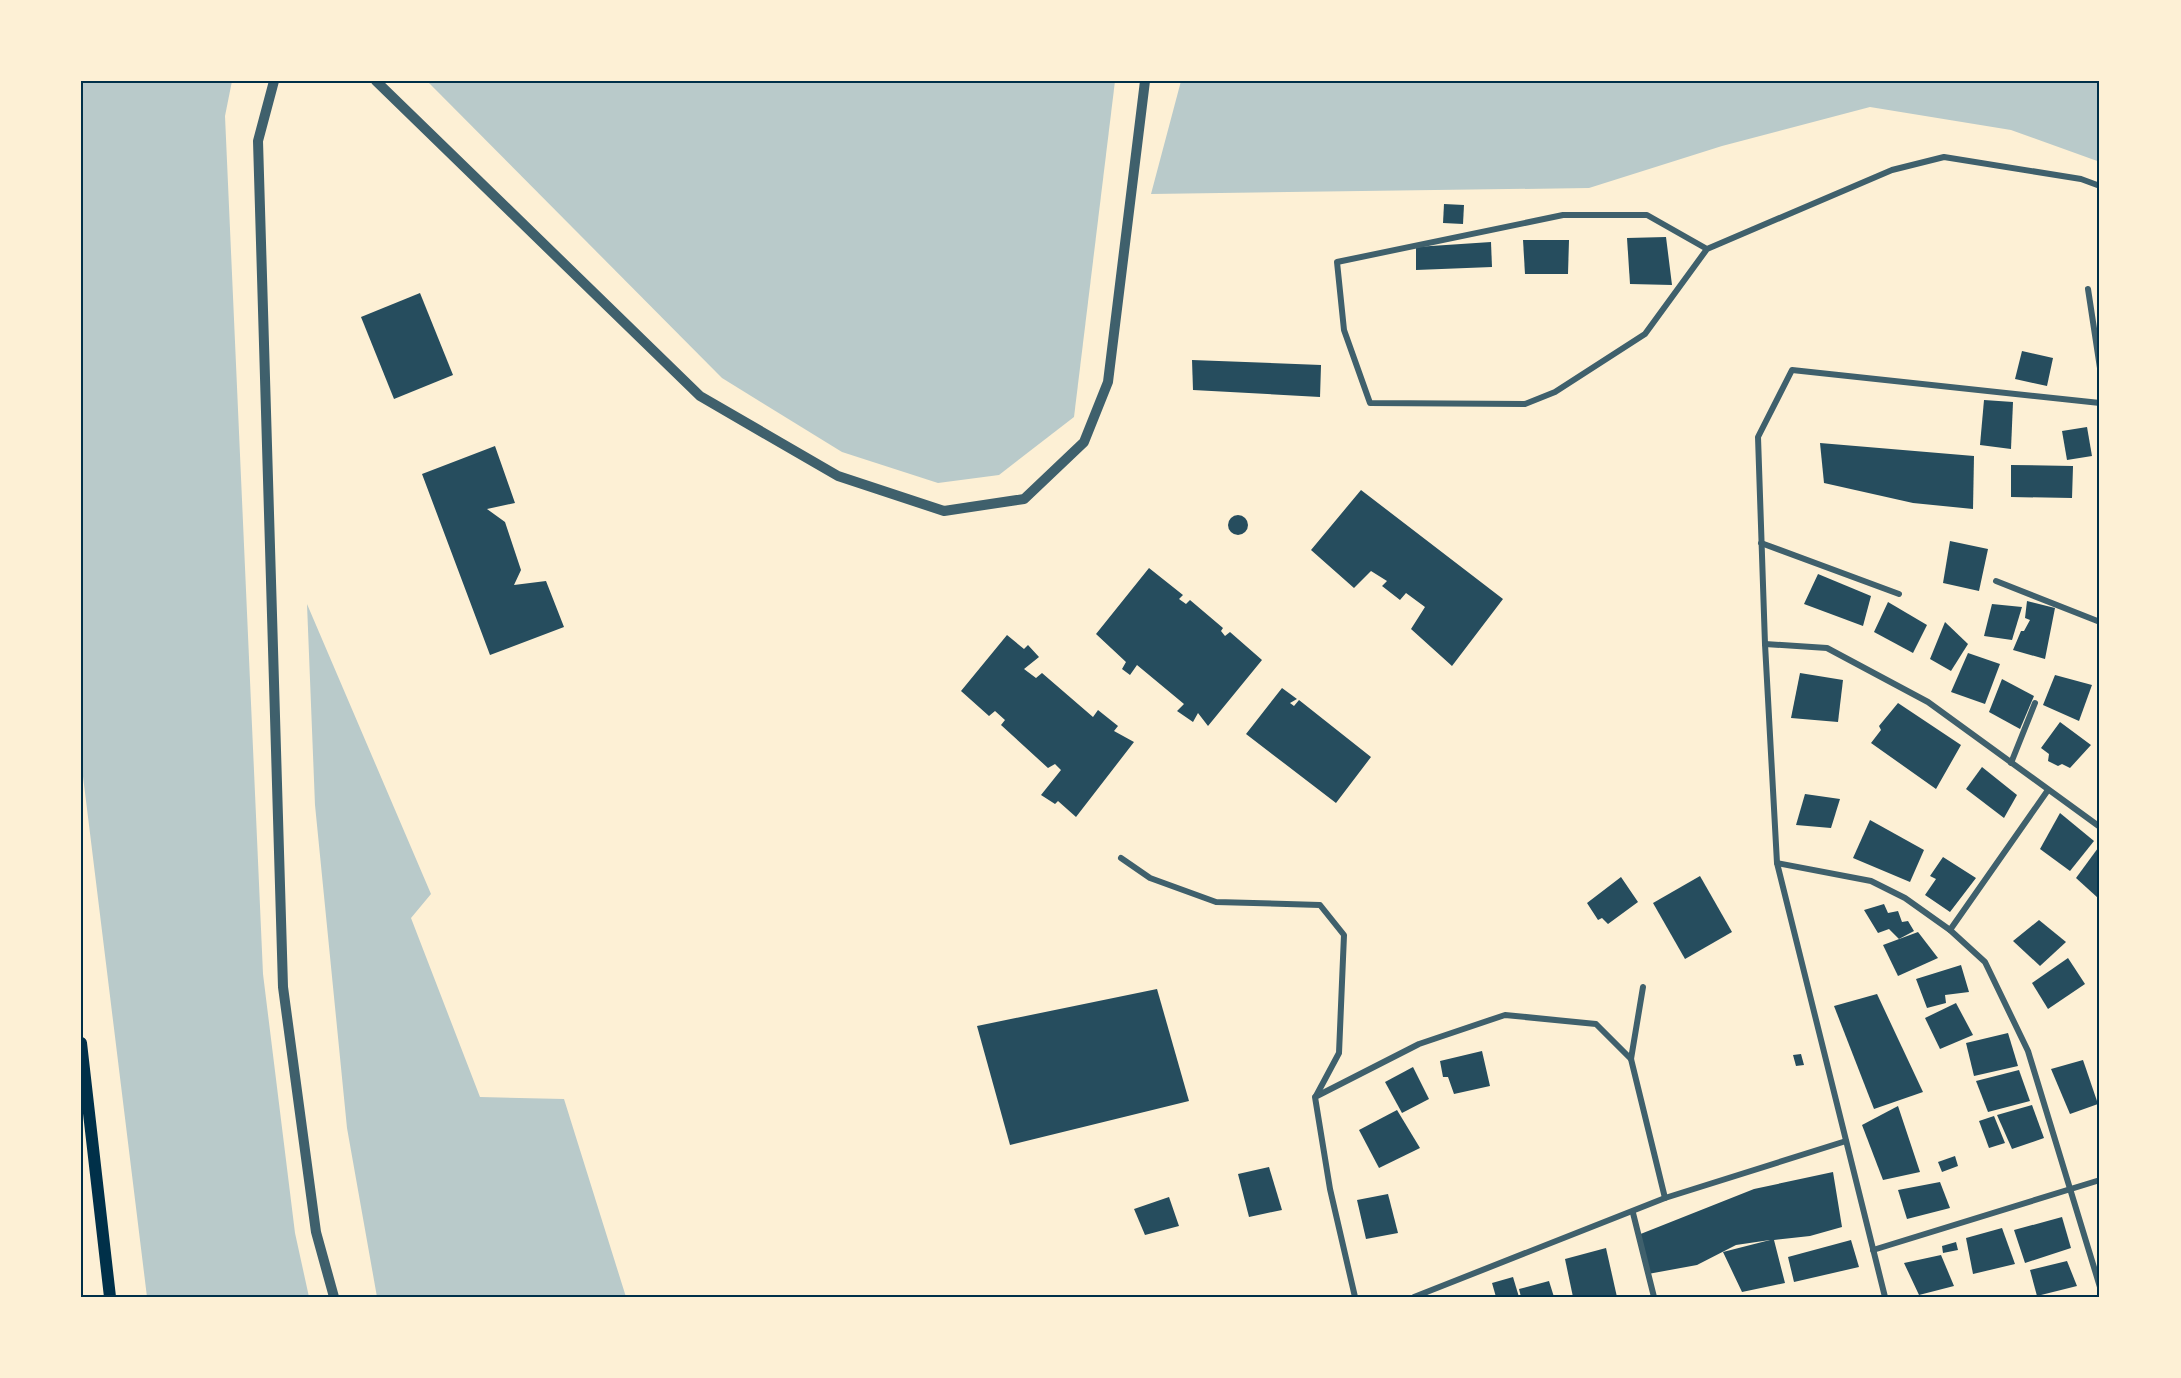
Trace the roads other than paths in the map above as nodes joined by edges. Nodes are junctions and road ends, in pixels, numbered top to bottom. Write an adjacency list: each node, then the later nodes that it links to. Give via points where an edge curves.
1 (274, 81): 33 (street, via 258,141 283,987 316,1232)
2 (376, 81): 3 (street, via 700,396 838,476 944,511 1024,499 1084,442 1108,382)
3 (1145, 81)
4 (2100, 186): 5 (street, via 2081,179 1944,157 1892,170)
5 (1707, 249): 5 (street, via 1647,215 1563,215 1337,262 1344,330 1370,404 1525,404 1555,392 1645,333)
6 (2088, 289): 7 (street)
7 (2100, 368)
8 (2100, 403): 9 (street, via 1792,370 1758,436)
9 (1761, 543): 11 (street); 13 (street)
10 (1996, 581): 12 (street)
11 (1899, 594)
12 (2100, 622)
13 (1765, 644): 15 (street, via 1827,648 1928,702); 19 (street)
14 (2035, 703): 15 (street)
15 (2012, 763): 16 (street)
16 (2048, 790): 17 (street); 20 (street)
17 (2100, 827)
18 (1121, 858): 24 (street, via 1150,878 1216,902 1320,905 1344,935 1339,1053)
19 (1777, 863): 20 (street, via 1871,881 1905,898); 25 (street)
20 (1950, 930): 27 (street, via 1985,962 2028,1051)
21 (1643, 987): 23 (street)
22 (81, 1043): 32 (main road)
23 (1631, 1059): 24 (street, via 1596,1024 1505,1014 1419,1044); 28 (street)
24 (1316, 1097): 34 (street, via 1330,1189)
25 (1846, 1141): 28 (street); 30 (street)
26 (2100, 1180): 27 (street)
27 (2072, 1189): 30 (street); 31 (street)
28 (1665, 1198): 29 (street)
29 (1633, 1213): 35 (street); 36 (street)
30 (1873, 1250): 37 (street)
31 (2100, 1287)
32 (110, 1297)
33 (334, 1297)
34 (1355, 1297)
35 (1414, 1297)
36 (1654, 1297)
37 (1885, 1297)

